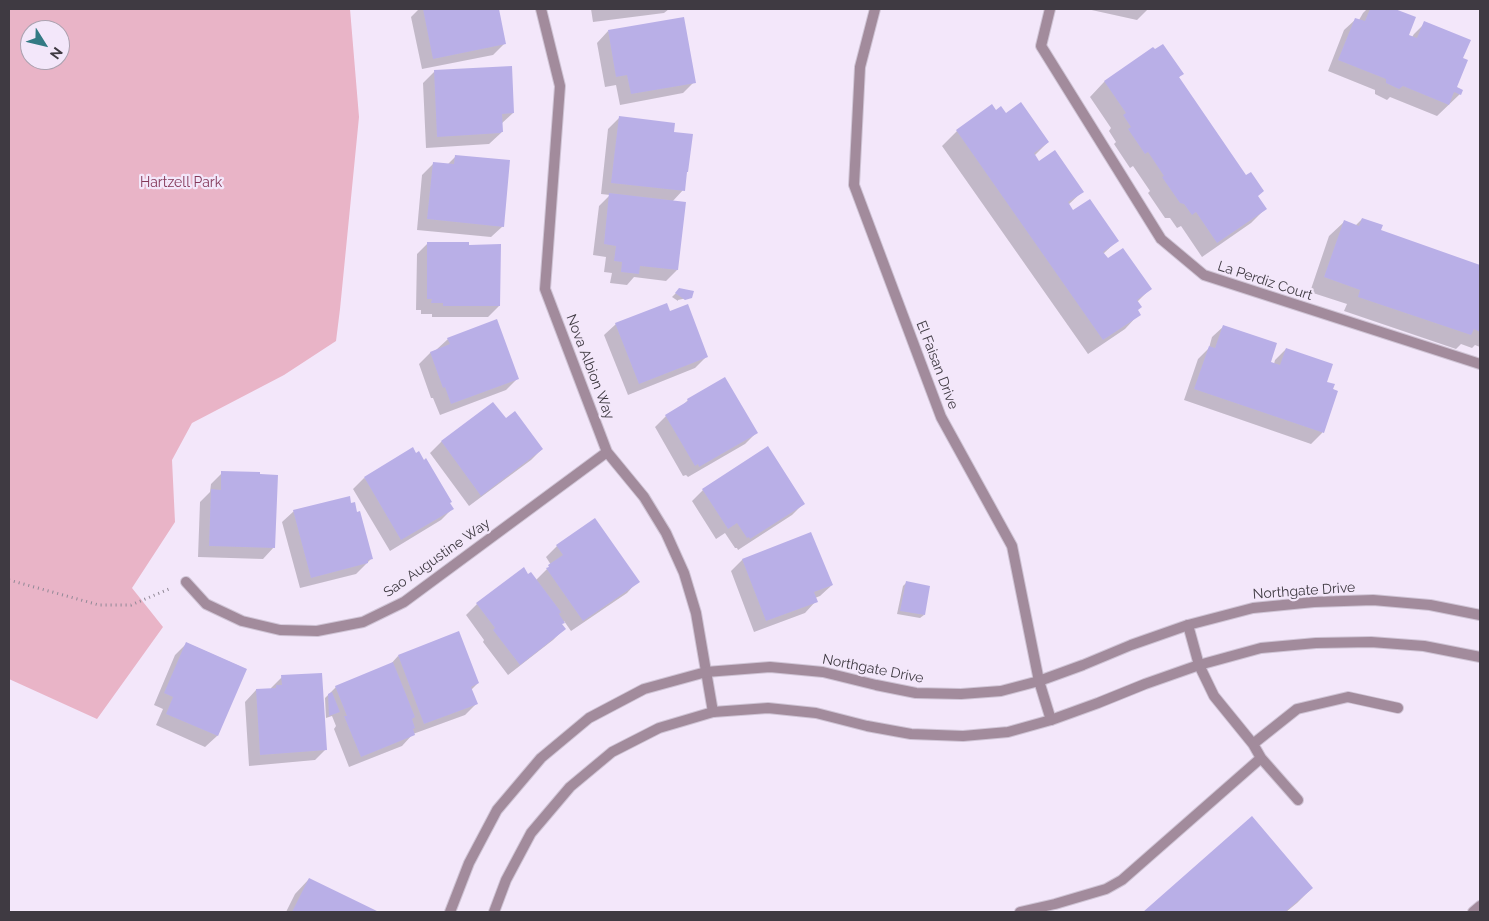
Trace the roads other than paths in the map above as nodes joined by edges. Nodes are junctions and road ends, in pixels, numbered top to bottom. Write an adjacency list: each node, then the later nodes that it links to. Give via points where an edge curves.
1 (541, 9): 5 (street, Nova Albion Way, via 560,86 545,289)
2 (874, 9): 12 (street, El Faisan Drive, via 860,67 854,184 941,417 1012,546)
3 (1050, 9): 4 (street, La Perdiz Court, via 1041,46 1161,239 1204,275)
4 (1480, 364)
5 (607, 452): 6 (street, Sao Augustine Way, via 404,602 363,622 317,631 280,630 242,621 206,604); 11 (street, Nova Albion Way, via 644,497 666,533 696,613)
6 (186, 582)
7 (1480, 615): 8 (street, Northgate Drive, via 1430,605 1373,600 1314,602 1254,608)
8 (1188, 625): 10 (street); 12 (street, Northgate Drive)
9 (1480, 658): 10 (street, via 1424,646 1371,642 1316,643 1261,648)
10 (1200, 665): 15 (street); 16 (street, via 1214,696)
11 (706, 672): 12 (street, Northgate Drive, via 770,667 823,672 916,693 1000,691); 14 (street, Nova Albion Way); 20 (street, Northgate Drive, via 644,689 589,718 541,758 497,810 468,863)
12 (1039, 681): 15 (street, El Faisan Drive)
13 (1398, 708): 16 (street, via 1348,697 1297,709)
14 (714, 712): 15 (street, via 768,708 816,712 911,734 963,736 1008,732); 21 (street, via 659,728 612,752 570,787 531,833 506,880)
15 (1051, 720)
16 (1253, 744): 17 (street)
17 (1262, 758): 18 (street); 22 (street, via 1122,880 1106,889)
18 (1298, 800)
19 (1480, 906): 23 (street)
20 (450, 912)
21 (494, 912)
22 (1020, 912)
23 (1473, 912)

